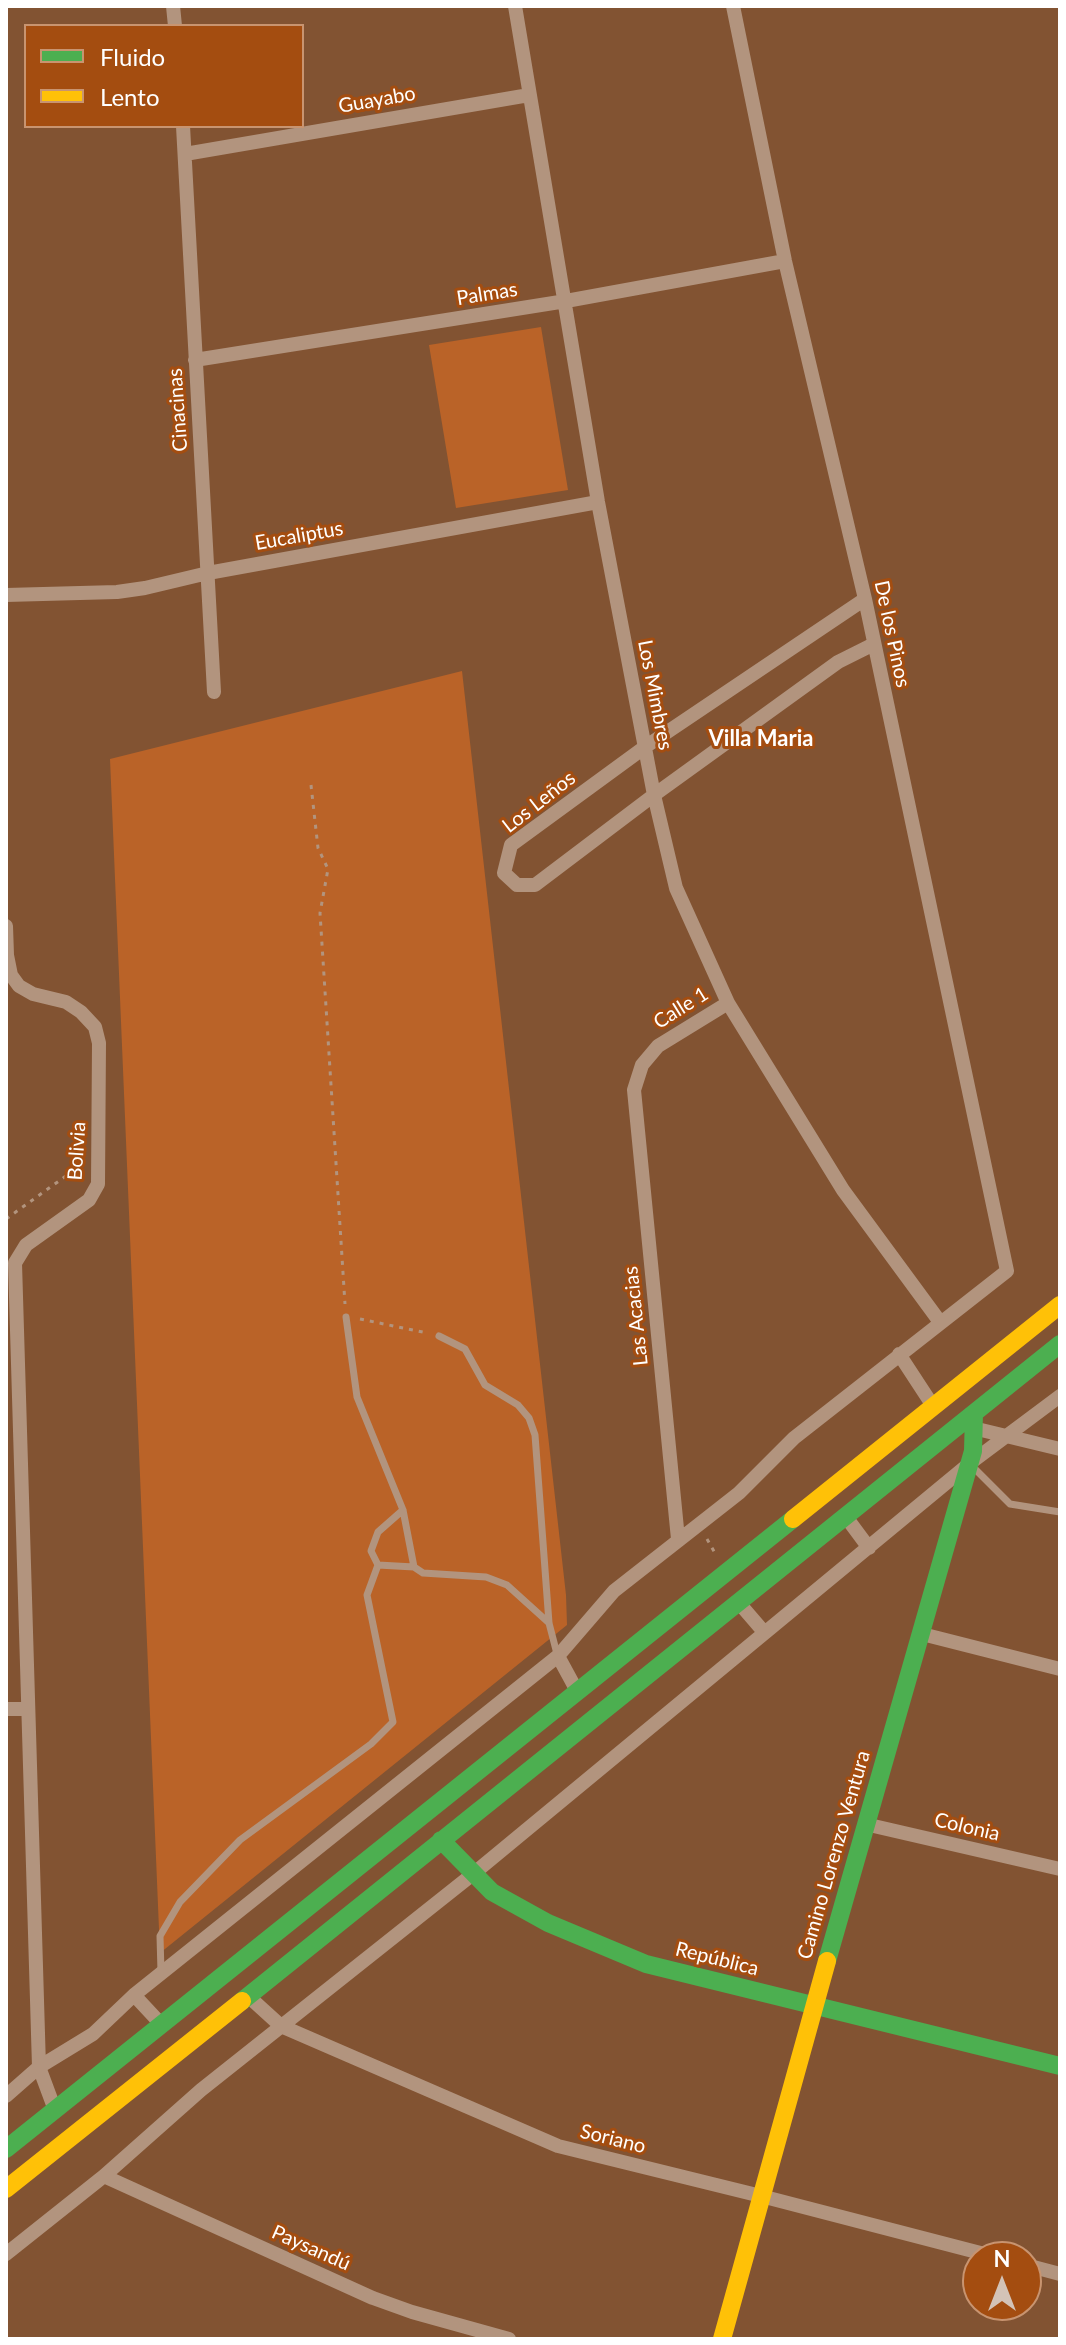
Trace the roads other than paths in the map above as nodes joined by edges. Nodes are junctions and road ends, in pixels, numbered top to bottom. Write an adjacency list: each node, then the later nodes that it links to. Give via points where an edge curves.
1 (515, 6): 3 (street, Los Mimbres)
2 (733, 6): 6 (street, De los Pinos)
3 (529, 95): 5 (street, Guayabo); 7 (street, Los Mimbres)
4 (183, 128): 5 (street, Cinacinas)
5 (185, 154): 8 (street, Cinacinas)
6 (785, 261): 7 (street, Palmas); 12 (street, De los Pinos)
7 (566, 301): 8 (street, Palmas); 9 (street, Los Mimbres)
8 (195, 360): 10 (street, Cinacinas)
9 (598, 502): 10 (street, Eucaliptus); 15 (street, Los Mimbres)
10 (208, 573): 11 (street, Eucaliptus, via 117,592); 14 (street, Cinacinas)
11 (6, 595)
12 (865, 599): 13 (street, De los Pinos); 15 (street, Los Leños)
13 (874, 644): 16 (street, Los Leños, via 838,662); 24 (street, De los Pinos, via 1007,1271)
14 (214, 692)
15 (645, 747): 16 (street, Los Mimbres); 16 (street, Los Leños, via 511,845 504,873 517,885 535,885)
16 (654, 795): 19 (street, Los Mimbres, via 676,888)
17 (6, 926): 18 (street, Bolivia)
18 (8, 978): 21 (street, Bolivia, via 81,1012 95,1027 99,1043 98,1184 89,1200 26,1245)
19 (728, 1003): 20 (street, Calle 1, via 658,1046 642,1065); 24 (street, Los Mimbres, via 843,1190)
20 (634, 1090): 38 (street, Las Acacias)
21 (10, 1265): 50 (street, Bolivia)
22 (1060, 1305): 28 (main road)
23 (346, 1317): 35 (lane, via 357,1397)
24 (940, 1322): 27 (street)
25 (439, 1336): 43 (lane, via 465,1349 485,1385 529,1418 535,1435)
26 (1060, 1344): 31 (main road)
27 (899, 1354): 30 (street); 38 (street)
28 (958, 1386): 30 (main road); 31 (street)
29 (1060, 1396): 32 (street)
30 (933, 1406): 48 (main road)
31 (973, 1421): 32 (street); 34 (main road, Camino Lorenzo Ventura); 37 (main road)
32 (1007, 1436): 33 (street); 34 (street)
33 (1060, 1449)
34 (969, 1464): 36 (lane, via 1010,1504); 39 (street); 45 (main road, Camino Lorenzo Ventura)
35 (403, 1510): 40 (lane, via 378,1532 371,1551); 41 (lane)
36 (1060, 1512)
37 (846, 1517): 39 (street); 42 (main road)
38 (678, 1539): 46 (street, via 614,1591)
39 (869, 1548): 44 (street)
40 (378, 1565): 41 (lane); 55 (lane, via 367,1595 393,1722 240,1840 180,1902 160,1936)
41 (414, 1567): 43 (lane, via 423,1573 486,1577 507,1585)
42 (739, 1603): 44 (street); 52 (main road)
43 (549, 1623): 46 (lane)
44 (764, 1632): 54 (street)
45 (922, 1634): 47 (street); 51 (main road, Camino Lorenzo Ventura)
46 (558, 1656): 48 (street); 55 (street)
47 (1060, 1669)
48 (577, 1691): 59 (main road)
49 (6, 1709): 50 (street)
50 (27, 1709): 62 (street, Bolivia)
51 (865, 1824): 53 (street, Colonia); 58 (main road, Camino Lorenzo Ventura)
52 (441, 1840): 54 (main road, República); 57 (main road)
53 (1060, 1869)
54 (473, 1874): 58 (main road, República, via 492,1892 548,1923 646,1964); 60 (street)
55 (161, 1974): 56 (street)
56 (134, 1995): 59 (street); 62 (street, via 93,2034)
57 (248, 1996): 60 (street, Soriano); 67 (main road)
58 (815, 2005): 61 (main road, República); 68 (main road, Camino Lorenzo Ventura)
59 (161, 2024): 64 (main road)
60 (281, 2026): 66 (street); 68 (street, Soriano, via 558,2146)
61 (1060, 2066)
62 (39, 2067): 63 (street); 64 (street, Bolivia)
63 (6, 2096)
64 (55, 2110): 65 (main road)
65 (6, 2149)
66 (104, 2176): 70 (street); 71 (street, Paysandú, via 373,2298)
67 (6, 2189)
68 (761, 2196): 69 (street, Soriano); 72 (main road, Camino Lorenzo Ventura)
69 (962, 2248)
70 (6, 2254)
71 (509, 2339)
72 (722, 2339)

